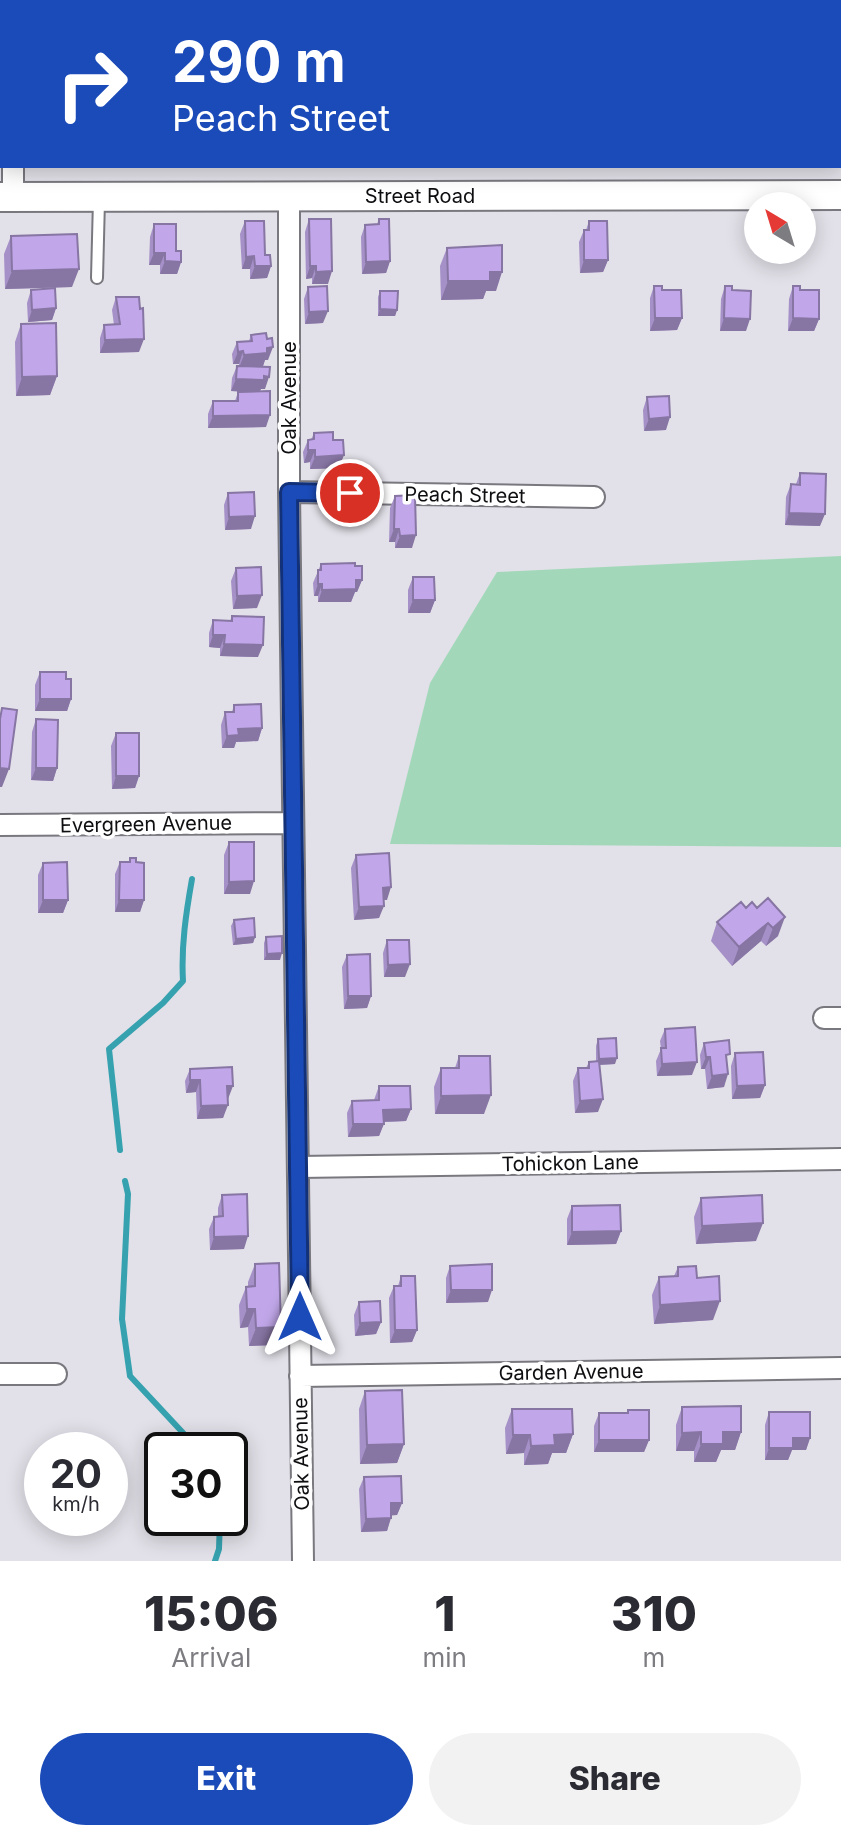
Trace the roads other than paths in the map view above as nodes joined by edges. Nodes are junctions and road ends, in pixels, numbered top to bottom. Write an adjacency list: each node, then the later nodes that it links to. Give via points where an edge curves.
1 (13, 168): 4 (street)
2 (841, 195): 3 (main road, Street Road)
3 (289, 196): 5 (main road, Street Road); 7 (street, Oak Avenue)
4 (6, 197): 5 (main road, Street Road)
5 (99, 197): 6 (lane)
6 (97, 278)
7 (289, 492): 8 (street, Peach Street); 9 (street, Oak Avenue)
8 (594, 497)
9 (293, 823): 10 (street, Evergreen Avenue); 12 (street, Oak Avenue)
10 (0, 825)
11 (841, 1159): 12 (street, Tohickon Lane)
12 (299, 1167): 16 (street, Oak Avenue)
13 (841, 1368): 16 (street, Garden Avenue)
14 (0, 1374): 15 (street)
15 (56, 1374)
16 (300, 1376): 17 (street, Oak Avenue)
17 (303, 1561)

